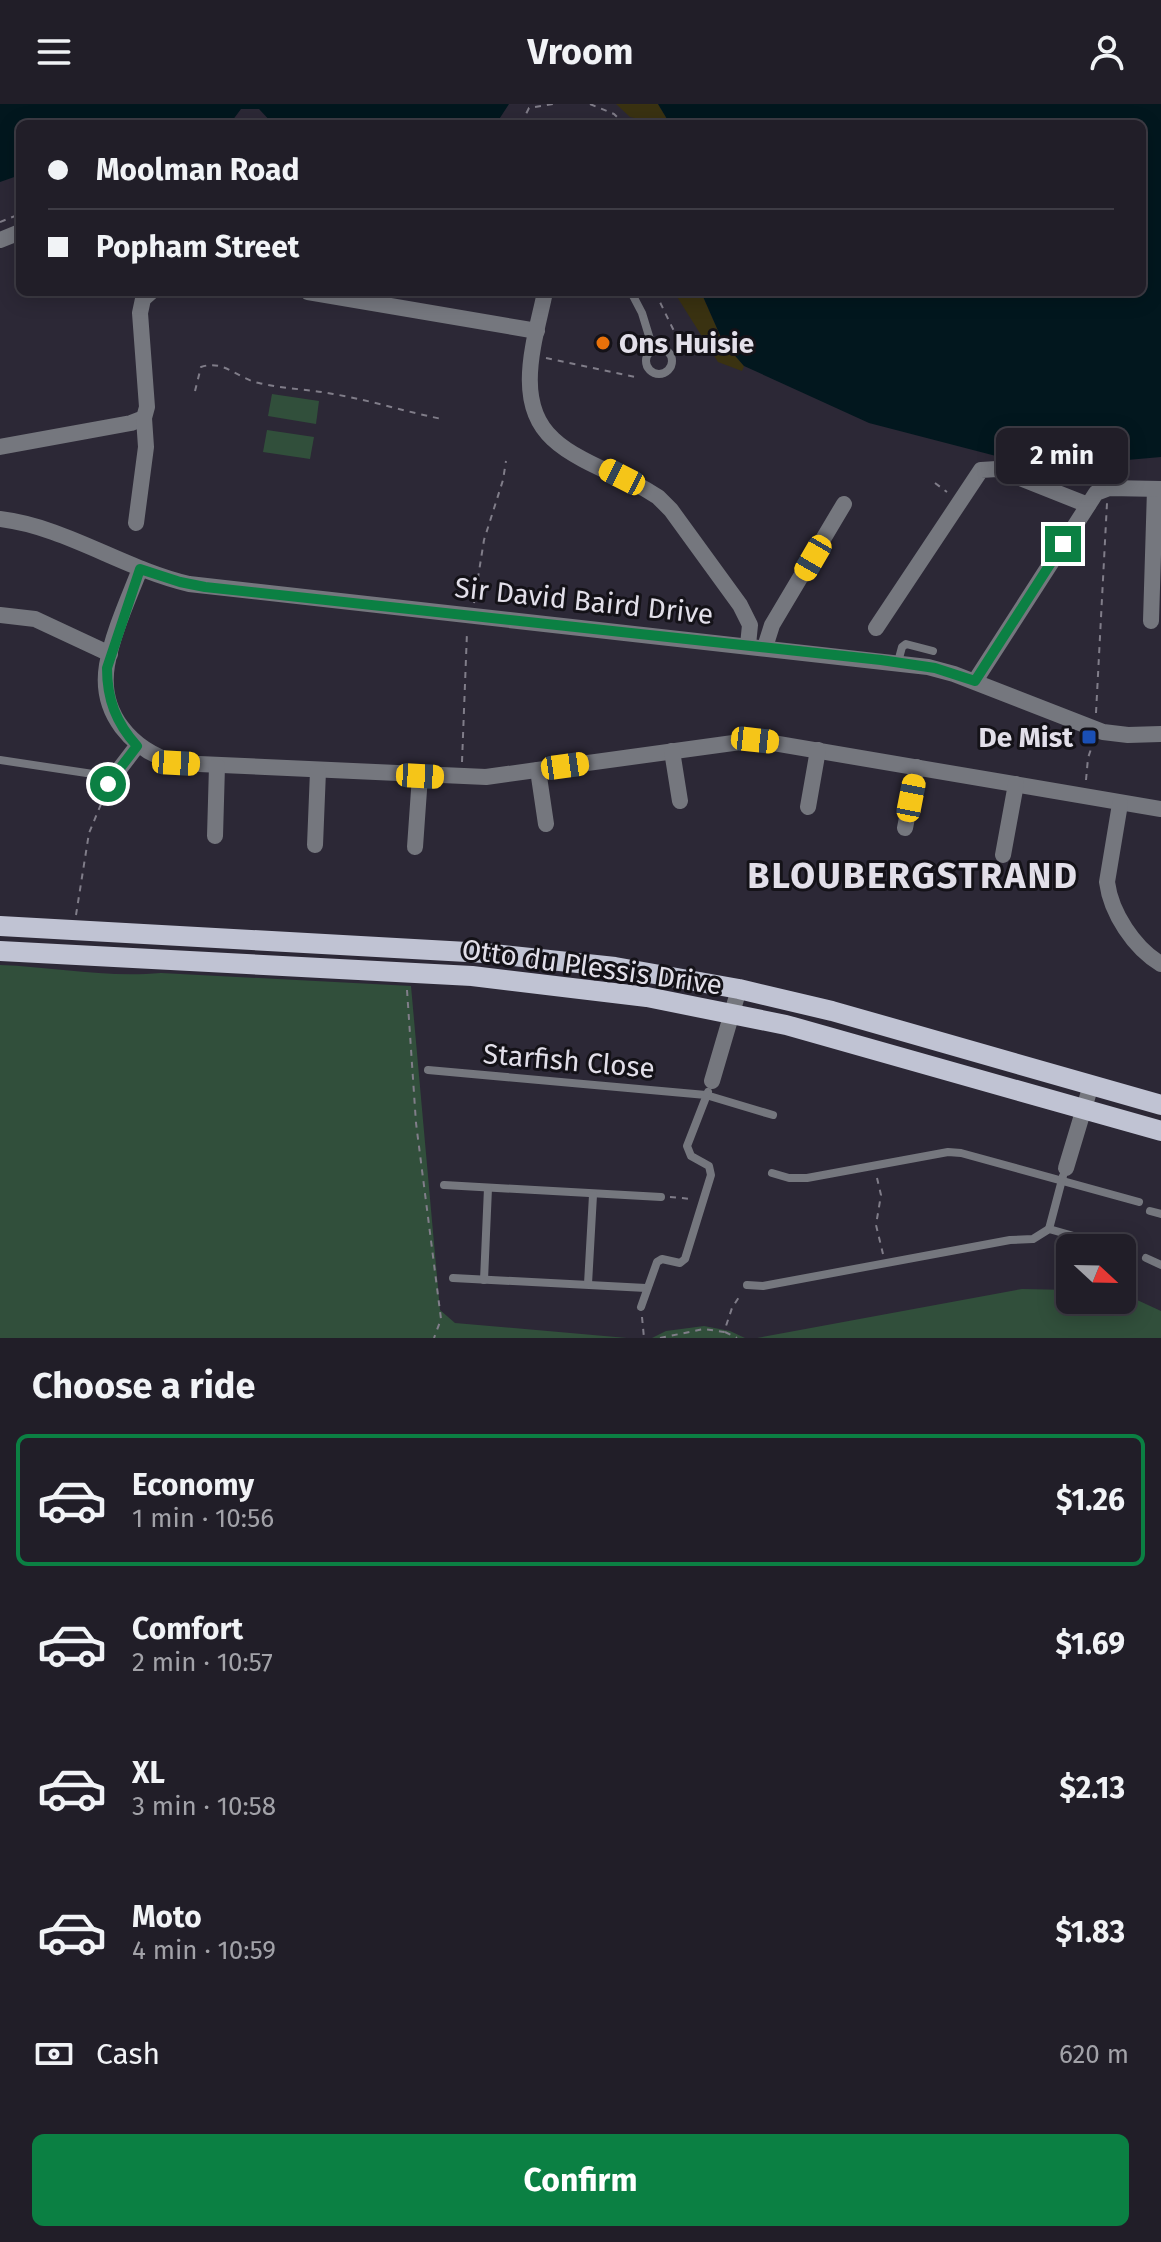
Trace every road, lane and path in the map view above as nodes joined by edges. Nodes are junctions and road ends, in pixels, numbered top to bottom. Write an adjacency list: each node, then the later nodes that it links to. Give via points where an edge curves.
1 (553, 104): 3 (path, via 529,108)
2 (590, 104): 4 (path)
3 (523, 120)
4 (620, 120)
5 (147, 296): 18 (street, via 140,313)
6 (331, 296): 10 (street)
7 (544, 296): 10 (street)
8 (633, 296): 11 (lane)
9 (657, 296): 12 (path, via 674,331 696,350)
10 (537, 331): 36 (street, via 530,391 545,431 558,444 658,497 671,510 740,605)
11 (653, 349)
12 (713, 354)
13 (543, 358): 14 (path)
14 (593, 368): 15 (path); 16 (path)
15 (591, 373)
16 (635, 377)
17 (195, 391): 19 (path, via 201,367 209,364 258,383)
18 (144, 418): 20 (street); 29 (street, via 146,447)
19 (442, 419)
20 (0, 447)
21 (506, 461): 31 (path)
22 (935, 483): 25 (path)
23 (1109, 488): 24 (street); 27 (street, via 1096,493); 41 (path)
24 (1158, 489): 34 (street)
25 (953, 496)
26 (844, 504): 36 (street)
27 (1088, 505): 35 (street, via 997,469 981,470); 40 (street)
28 (0, 519): 30 (street, Sir David Baird Drive, via 41,529)
29 (136, 523)
30 (140, 569): 33 (street, Sir David Baird Drive, via 205,587); 38 (street)
31 (475, 597)
32 (0, 615): 38 (street, via 35,619)
33 (467, 615): 36 (street, Sir David Baird Drive); 53 (path)
34 (1151, 621)
35 (876, 628)
36 (756, 646): 39 (street, Sir David Baird Drive)
37 (933, 651): 39 (lane, via 906,644)
38 (110, 654): 44 (street, via 111,702)
39 (898, 662): 40 (street, Sir David Baird Drive)
40 (975, 681): 42 (street, Sir David Baird Drive, via 1103,732)
41 (1095, 718)
42 (1161, 734)
43 (1092, 745): 56 (path)
44 (137, 746): 48 (street, via 159,759); 54 (street)
45 (818, 750): 46 (street, via 755,740); 49 (street); 59 (street)
46 (672, 751): 50 (street); 57 (street)
47 (0, 760): 54 (lane)
48 (217, 766): 51 (street); 63 (street)
49 (917, 767): 55 (street); 62 (street)
50 (538, 770): 53 (street); 61 (street)
51 (318, 771): 52 (street); 64 (street)
52 (420, 776): 53 (street); 65 (street)
53 (462, 778)
54 (111, 781): 67 (path, via 89,833)
55 (1016, 784): 56 (street); 66 (street)
56 (1086, 797): 58 (street)
57 (680, 801)
58 (1120, 804): 60 (street); 71 (street, via 1108,893 1137,945)
59 (808, 807)
60 (1161, 809)
61 (546, 824)
62 (905, 828)
63 (215, 836)
64 (315, 845)
65 (415, 847)
66 (1003, 855)
67 (76, 916)
68 (0, 926): 69 (main road, Otto du Plessis Drive)
69 (377, 946): 72 (main road); 74 (main road, Otto du Plessis Drive, via 562,960)
70 (0, 951): 72 (main road, Otto du Plessis Drive)
71 (1161, 964)
72 (376, 970): 75 (main road, Otto du Plessis Drive, via 558,985)
73 (407, 984): 106 (path, via 416,1123 441,1319)
74 (739, 989): 75 (street); 77 (main road, Otto du Plessis Drive)
75 (733, 1014): 78 (street); 80 (main road, Otto du Plessis Drive)
76 (428, 1070): 78 (lane, Starfish Close)
77 (1091, 1085): 79 (main road, Otto du Plessis Drive); 80 (street)
78 (709, 1088): 81 (lane, Starfish Close); 90 (lane, via 687,1146 693,1159 711,1169)
79 (1161, 1105)
80 (1084, 1109): 82 (main road, Otto du Plessis Drive); 85 (street)
81 (773, 1115)
82 (1161, 1131)
83 (874, 1165): 84 (lane, via 798,1179); 85 (lane, via 948,1152); 97 (path, via 881,1195 876,1225)
84 (772, 1173)
85 (1064, 1174): 91 (lane); 94 (lane)
86 (444, 1185): 87 (lane)
87 (488, 1188): 88 (lane); 100 (lane)
88 (593, 1195): 89 (lane); 101 (lane)
89 (661, 1197): 90 (path)
90 (702, 1201): 103 (lane, via 685,1259 657,1262)
91 (1139, 1202)
92 (1150, 1211): 93 (lane)
93 (1161, 1214)
94 (1049, 1229): 95 (lane); 97 (lane, via 1033,1239)
95 (1067, 1234)
96 (1146, 1258): 98 (lane)
97 (885, 1263): 102 (lane)
98 (1161, 1265)
99 (453, 1278): 100 (lane)
100 (484, 1280): 101 (lane)
101 (588, 1284): 103 (lane)
102 (747, 1285): 105 (path)
103 (646, 1288): 104 (lane)
104 (641, 1307): 107 (path)
105 (724, 1332): 108 (path, via 704,1329); 109 (path)
106 (434, 1338)
107 (644, 1338)
108 (660, 1338)
109 (737, 1338)

